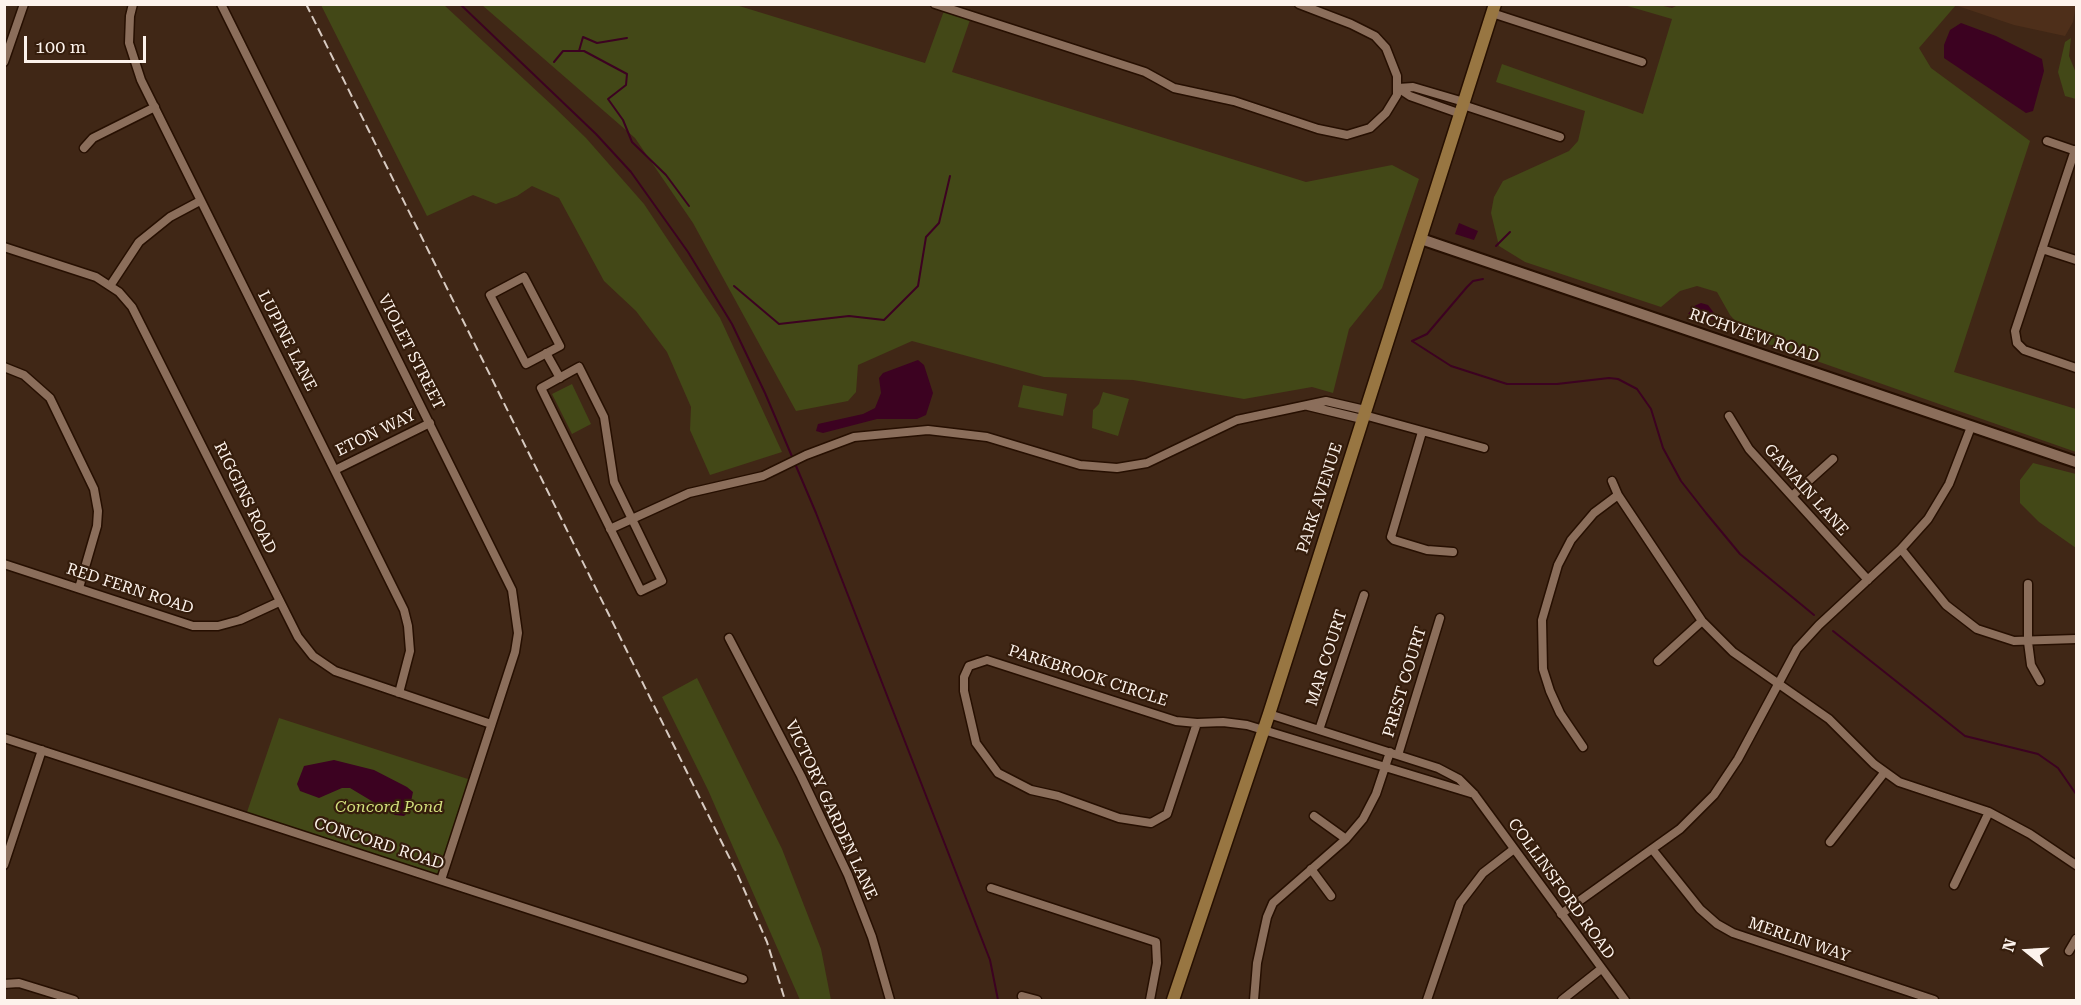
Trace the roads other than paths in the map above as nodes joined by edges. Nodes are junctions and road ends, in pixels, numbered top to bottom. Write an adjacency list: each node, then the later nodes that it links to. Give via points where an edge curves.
1 (24, 4): 7 (street)
2 (133, 4): 10 (street, LUPINE LANE, via 131,52)
3 (221, 4): 28 (street, VIOLET STREET)
4 (934, 4): 9 (street, via 1145,72 1174,88 1234,101 1340,135 1361,132 1380,119 1393,104)
5 (1299, 4): 9 (street, via 1381,40 1390,56)
6 (1494, 9): 8 (street); 11 (main road, PARK AVENUE)
7 (4, 62)
8 (1642, 62)
9 (1398, 88): 11 (street, via 1410,96)
10 (155, 107): 14 (street, via 93,138); 16 (street, LUPINE LANE)
11 (1463, 107): 12 (street); 17 (main road, PARK AVENUE)
12 (1560, 137)
13 (2048, 141): 15 (street)
14 (84, 148)
15 (2076, 150): 19 (street)
16 (200, 201): 21 (street, via 170,217 139,242); 34 (street, LUPINE LANE)
17 (1421, 238): 26 (main road, PARK AVENUE); 29 (street, RICHVIEW ROAD)
18 (4, 247): 21 (street, RIGGINS ROAD, via 96,277)
19 (2042, 249): 20 (street); 24 (street, via 2015,331 2017,343 2024,350)
20 (2076, 260)
21 (110, 286): 47 (street, RIGGINS ROAD, via 125,298 140,321)
22 (546, 353): 22 (street, via 560,346 524,277 490,295 526,363); 25 (street)
23 (4, 367): 45 (street, via 24,375 50,398 94,489 97,526)
24 (2076, 368)
25 (560, 378): 38 (street, via 579,367 604,417 614,482); 39 (street, via 541,388)
26 (1364, 415): 30 (street); 38 (street, via 1305,406 1237,420 1152,461 1117,468 1080,465 987,437 928,430 854,437 746,482 690,493); 57 (main road, PARK AVENUE)
27 (1728, 416): 37 (street, GAWAIN LANE, via 1749,449)
28 (430, 423): 34 (street, ETON WAY); 59 (street, VIOLET STREET, via 512,590 517,613 515,652)
29 (1971, 427): 33 (street, RICHVIEW ROAD); 40 (street, via 1958,464 1938,502)
30 (1422, 432): 31 (street); 41 (street, via 1391,537 1427,550)
31 (1484, 448)
32 (1833, 459): 37 (street)
33 (2076, 462)
34 (335, 470): 56 (street, LUPINE LANE, via 400,601 408,626 410,651)
35 (1612, 481): 36 (street)
36 (1618, 495): 49 (street); 64 (street, via 1594,513 1571,540 1558,566 1542,620 1543,669 1550,691)
37 (1791, 496): 43 (street, GAWAIN LANE)
38 (632, 519): 39 (street); 39 (street, via 662,581 641,591)
39 (610, 529)
40 (1900, 549): 43 (street); 52 (street, via 1962,620 1994,636)
41 (1453, 552)
42 (4, 564): 45 (street, RED FERN ROAD)
43 (1868, 580): 55 (street, via 1804,641)
44 (2028, 584): 52 (street)
45 (79, 588): 47 (street, RED FERN ROAD, via 181,623 210,627 240,620)
46 (1364, 595): 61 (street, MAR COURT)
47 (279, 602): 56 (street, RIGGINS ROAD, via 313,656 335,671)
48 (1440, 618): 66 (street, PREST COURT)
49 (1702, 621): 53 (street); 55 (street, via 1733,652)
50 (729, 638): 92 (street, VICTORY GARDEN LANE, via 848,875 873,937)
51 (2076, 639): 52 (street)
52 (2028, 642): 54 (street, via 2031,665)
53 (1658, 661)
54 (2040, 681)
55 (1778, 682): 69 (street, via 1828,719); 76 (street, via 1738,759 1714,795 1680,829)
56 (399, 693): 59 (street, RIGGINS ROAD)
57 (1269, 714): 60 (main road, PARK AVENUE); 61 (street, COLLINSFORD ROAD)
58 (1197, 723): 58 (street, PARKBROOK CIRCLE, via 1176,721 992,661 973,663 964,677 976,743 998,773 1031,790 1142,823 1160,820 1167,814); 60 (street, PARKBROOK CIRCLE, via 1223,722)
59 (491, 724): 80 (street, VIOLET STREET)
60 (1264, 730): 67 (street); 95 (main road, PARK AVENUE)
61 (1319, 730): 63 (street, COLLINSFORD ROAD)
62 (4, 738): 65 (street, CONCORD ROAD)
63 (1364, 744): 66 (street, COLLINSFORD ROAD); 67 (street)
64 (1583, 747)
65 (42, 750): 77 (street); 80 (street, CONCORD ROAD)
66 (1394, 754): 68 (street, PREST COURT); 70 (street, COLLINSFORD ROAD, via 1438,768 1459,779)
67 (1359, 759): 68 (street)
68 (1385, 767): 70 (street); 73 (street, PREST COURT, via 1370,809)
69 (1884, 773): 71 (street, via 1915,789); 74 (street)
70 (1474, 794): 75 (street, COLLINSFORD ROAD)
71 (1989, 812): 78 (street); 81 (street)
72 (1314, 816): 73 (street)
73 (1346, 839): 79 (street, PREST COURT)
74 (1830, 842)
75 (1514, 849): 84 (street, COLLINSFORD ROAD); 97 (street, via 1483,873 1460,903)
76 (1652, 849): 84 (street); 100 (street, MERLIN WAY, via 1700,909 1733,933)
77 (4, 865)
78 (2076, 865)
79 (1311, 869): 83 (street); 96 (street, PREST COURT, via 1273,903 1257,963)
80 (441, 880): 88 (street, CONCORD ROAD)
81 (1954, 885)
82 (992, 888): 94 (street, via 1156,942 1157,963)
83 (1331, 896)
84 (1560, 914): 87 (street, COLLINSFORD ROAD)
85 (2076, 939): 86 (street)
86 (2068, 951)
87 (1601, 969): 98 (street); 99 (street, COLLINSFORD ROAD)
88 (743, 979)
89 (4, 984): 91 (street, via 19,983)
90 (1022, 996): 93 (street)
91 (74, 1000)
92 (890, 1000)
93 (1036, 1000)
94 (1150, 1000)
95 (1173, 1000)
96 (1254, 1000)
97 (1427, 1000)
98 (1562, 1000)
99 (1626, 1000)
100 (1934, 1000)

